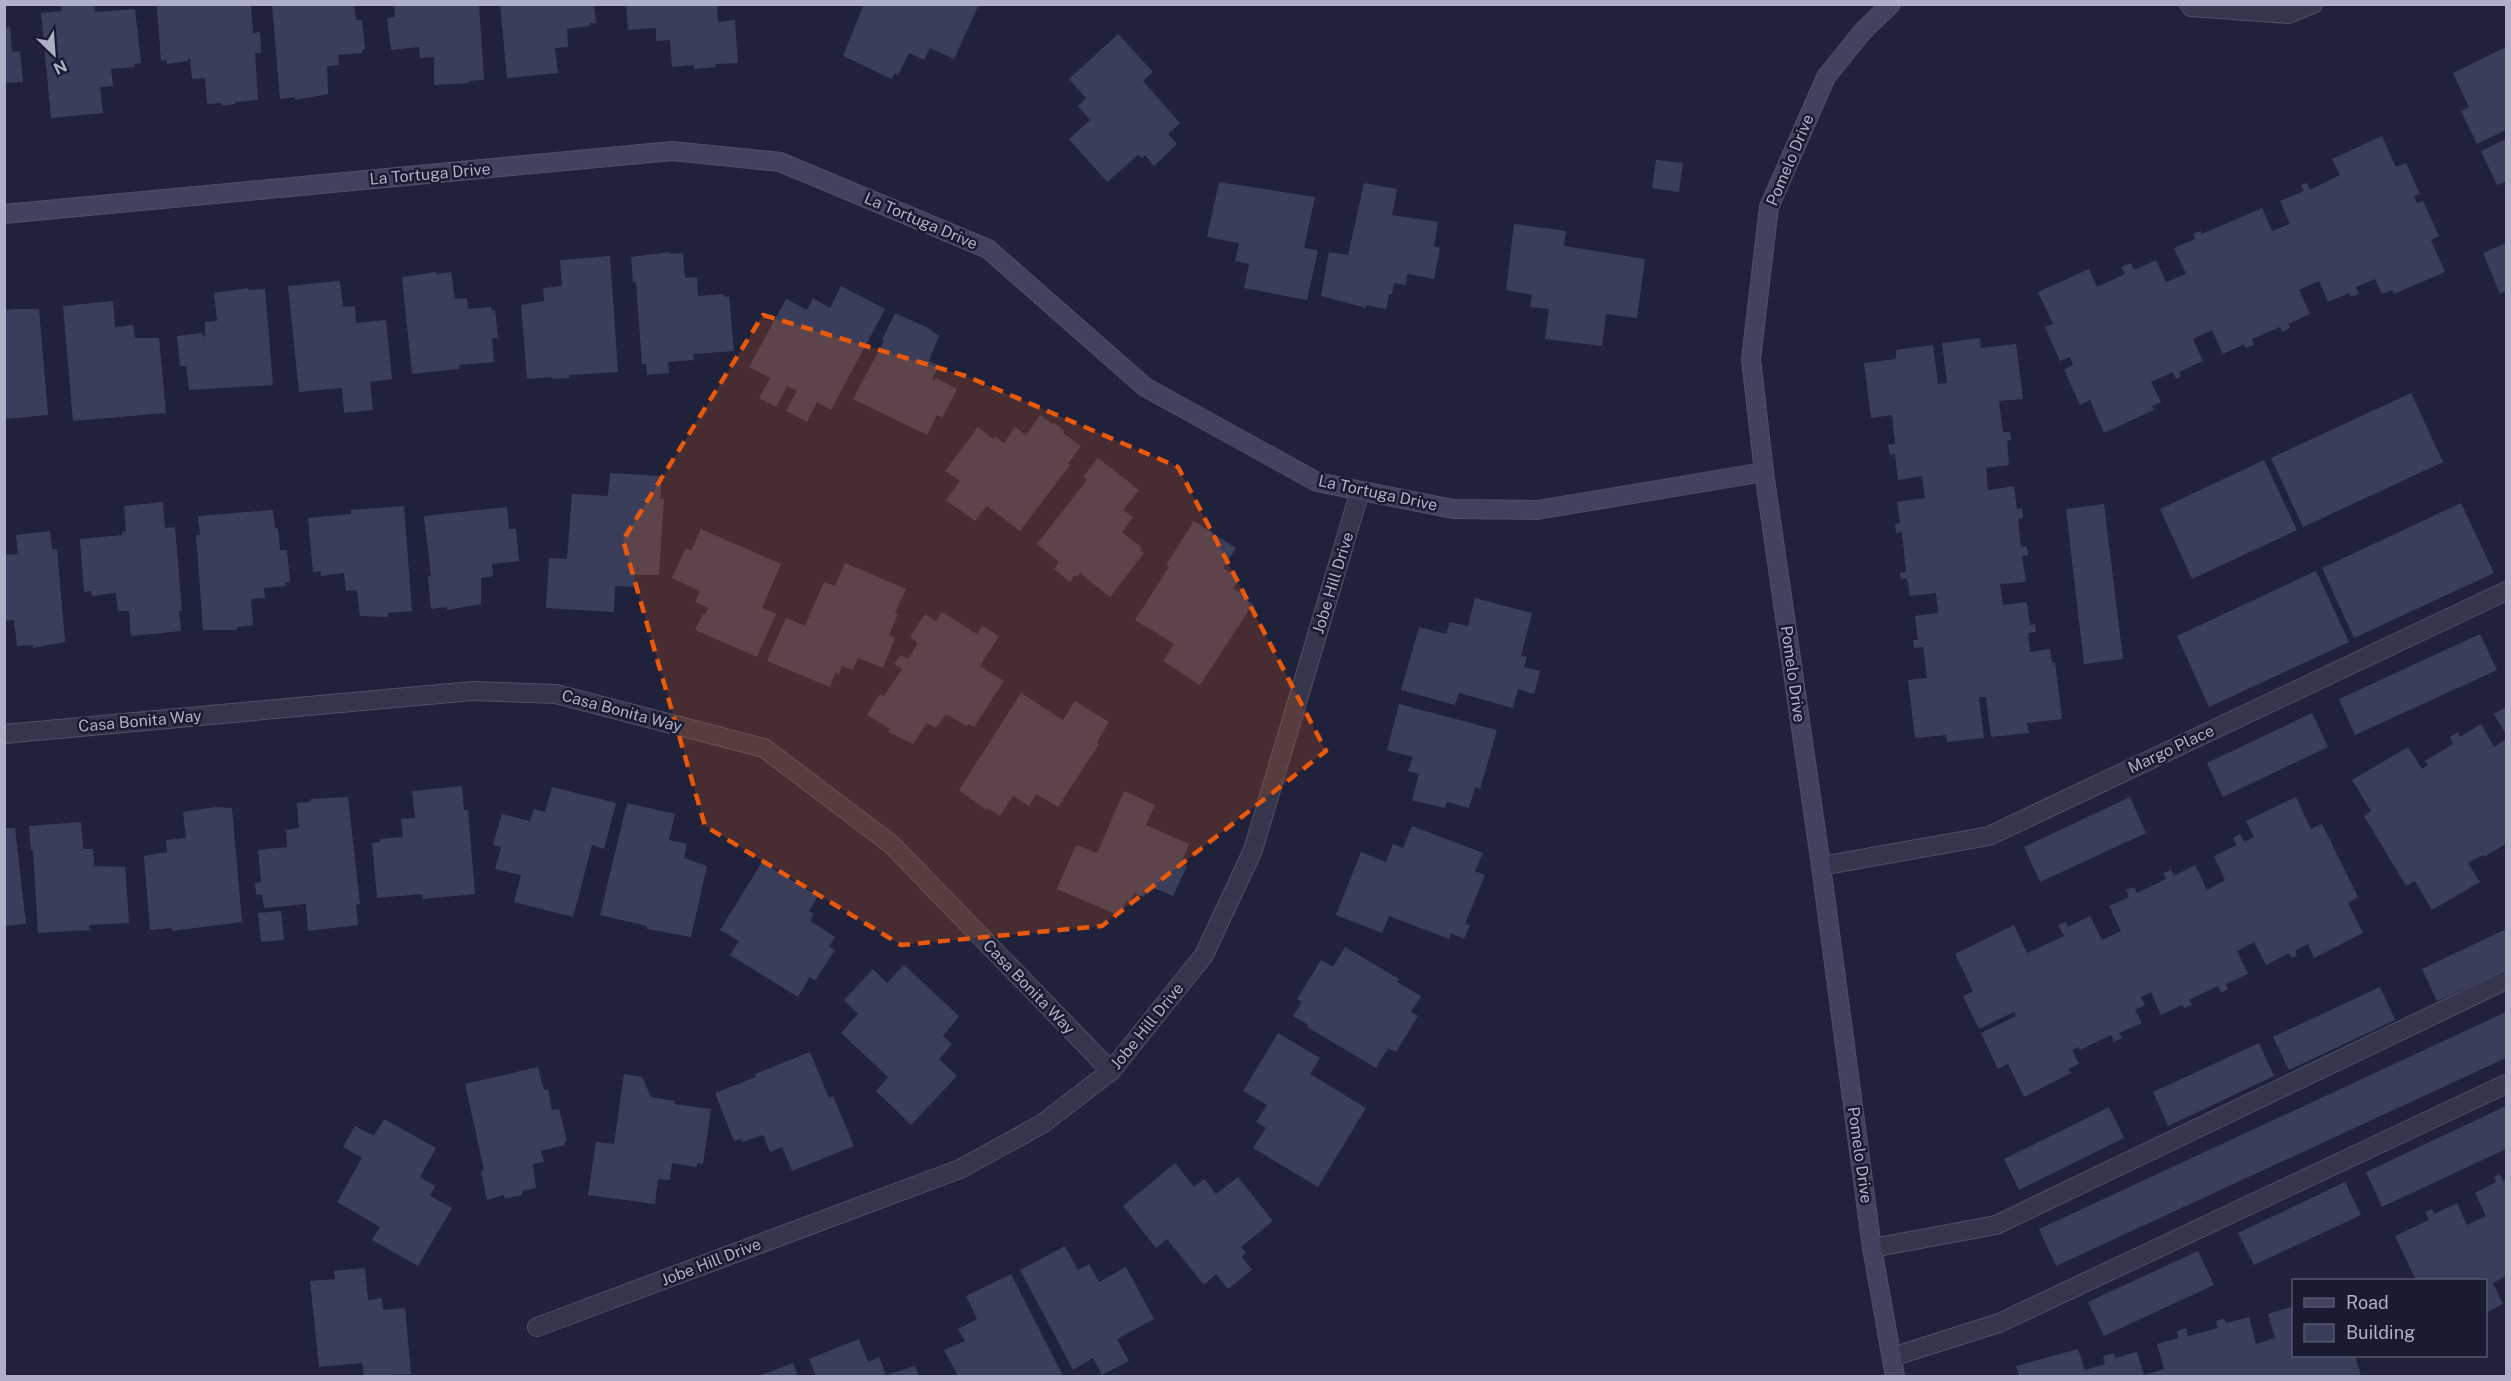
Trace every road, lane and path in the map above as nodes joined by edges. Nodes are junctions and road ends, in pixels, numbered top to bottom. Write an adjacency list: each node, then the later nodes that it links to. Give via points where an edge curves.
1 (1891, 4): 5 (street, Pomelo Drive, via 1826,77 1769,207 1751,358)
2 (2189, 4): 3 (street, via 2288,14)
3 (2313, 4)
4 (4, 214): 6 (street, La Tortuga Drive, via 672,152 780,162 988,249 1145,387 1317,482)
5 (1764, 472): 6 (street, La Tortuga Drive, via 1537,510 1452,509); 9 (street, Pomelo Drive)
6 (1360, 491): 11 (street, Jobe Hill Drive, via 1253,850 1204,955)
7 (2506, 591): 9 (street, Margo Place, via 1989,836)
8 (4, 734): 11 (street, Casa Bonita Way, via 482,692 556,694 764,748 891,844)
9 (1821, 866): 13 (street, Pomelo Drive)
10 (2506, 980): 13 (street, via 1996,1225)
11 (1111, 1071): 14 (street, Jobe Hill Drive, via 1042,1124 960,1169)
12 (2506, 1084): 15 (street, via 1999,1323)
13 (1872, 1248): 15 (street, Pomelo Drive)
14 (537, 1327)
15 (1892, 1357): 16 (street, Pomelo Drive)
16 (1895, 1377)

